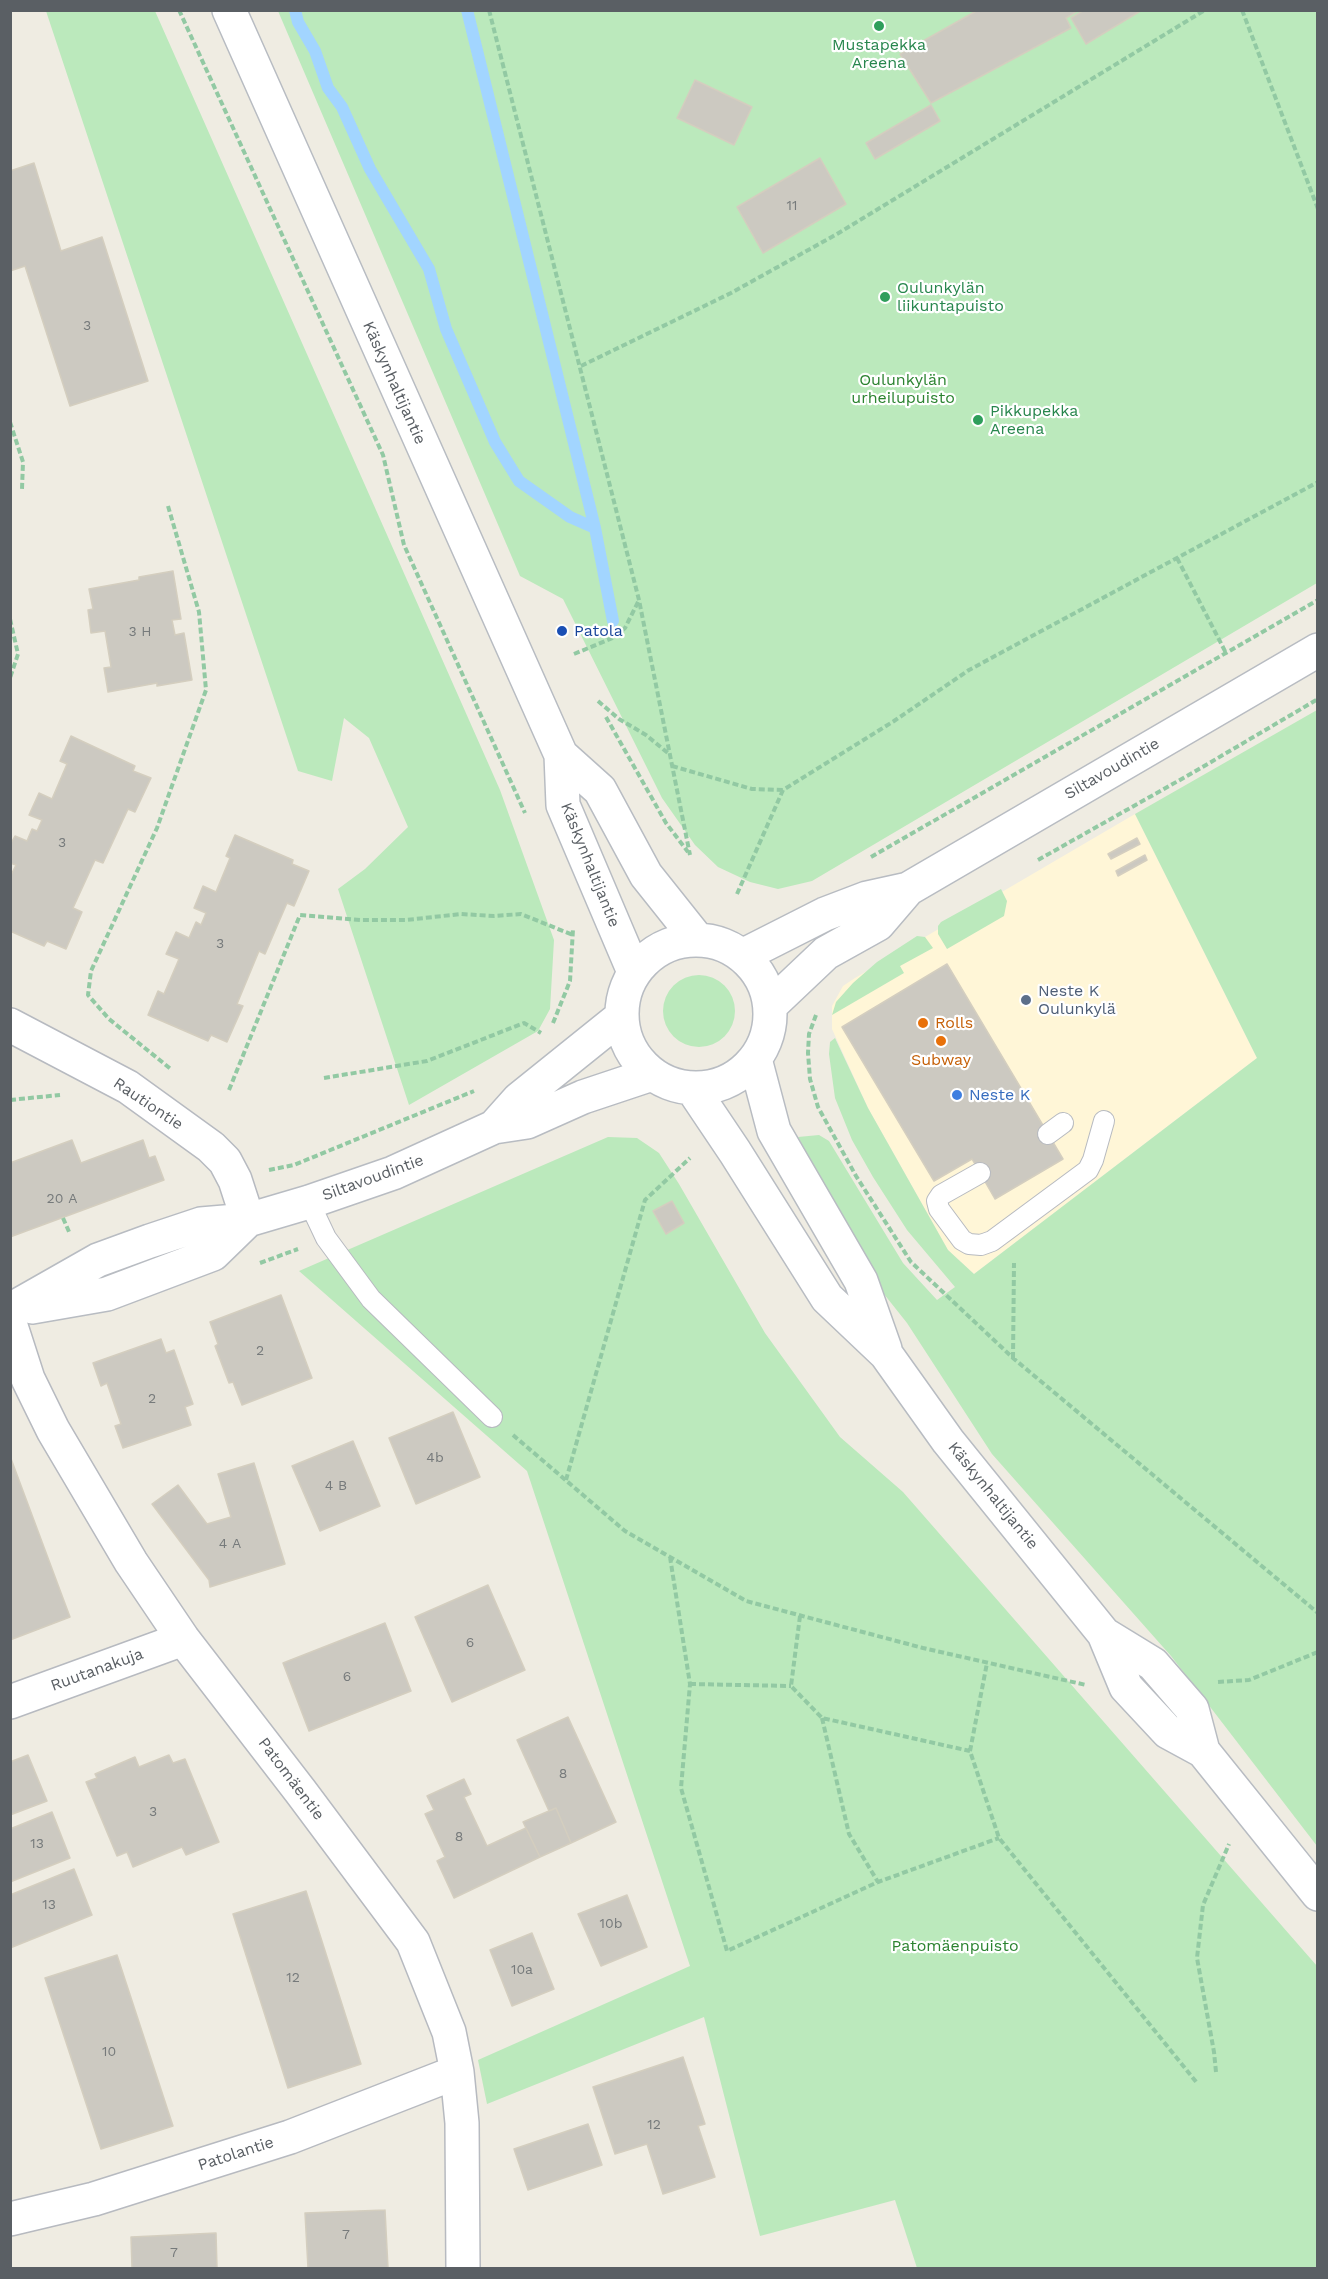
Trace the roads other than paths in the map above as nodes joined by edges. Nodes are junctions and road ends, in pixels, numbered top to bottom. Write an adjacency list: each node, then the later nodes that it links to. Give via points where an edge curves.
1 (229, 10): 3 (main road, Käskynhaltijantie)
2 (1317, 650): 4 (main road, Siltavoudintie)
3 (561, 755): 5 (main road, Käskynhaltijantie, via 600,790 646,875); 7 (main road, Käskynhaltijantie, via 563,805)
4 (908, 889): 6 (main road, Siltavoudintie, via 867,898 825,914); 8 (main road, Siltavoudintie, via 878,924 826,953)
5 (697, 939): 6 (main road, via 721,944); 7 (main road, via 659,949)
6 (742, 956): 8 (main road, via 759,975)
7 (634, 972): 9 (main road, via 624,993)
8 (770, 1006): 11 (main road, via 767,1035)
9 (621, 1017): 12 (main road, via 630,1049); 15 (main road, Siltavoudintie, via 519,1100)
10 (10, 1025): 18 (main road, Rautiontie, via 128,1088 211,1147 225,1161 235,1180)
11 (755, 1059): 13 (main road, via 731,1079); 21 (main road, Käskynhaltijantie, via 774,1131 861,1281)
12 (652, 1074): 13 (main road, via 671,1084); 15 (main road, Siltavoudintie, via 583,1097 527,1122)
13 (692, 1088): 21 (main road, Käskynhaltijantie, via 827,1298)
14 (1104, 1121): 16 (lane, via 1088,1170 992,1241 981,1245 962,1240 936,1201)
15 (494, 1127): 17 (main road, Siltavoudintie, via 393,1173)
16 (980, 1173)
17 (309, 1202): 18 (main road, Siltavoudintie); 22 (lane, via 326,1239 370,1299)
18 (248, 1220): 19 (main road, Siltavoudintie, via 201,1224 99,1260)
19 (10, 1310)
20 (10, 1323): 23 (main road, Patomäentie, via 28,1379 53,1430 131,1562)
21 (886, 1354): 25 (main road, Käskynhaltijantie, via 948,1441 1104,1634 1126,1687 1168,1732 1203,1751)
22 (492, 1417)
23 (183, 1639): 24 (main road, Ruutanakuja); 26 (main road, Patomäentie, via 413,1942 449,2032)
24 (10, 1702)
25 (1317, 1894)
26 (457, 2072): 27 (main road, Patolantie, via 290,2137 94,2199); 28 (main road, Patomäentie, via 462,2123)
27 (10, 2219)
28 (463, 2268)

